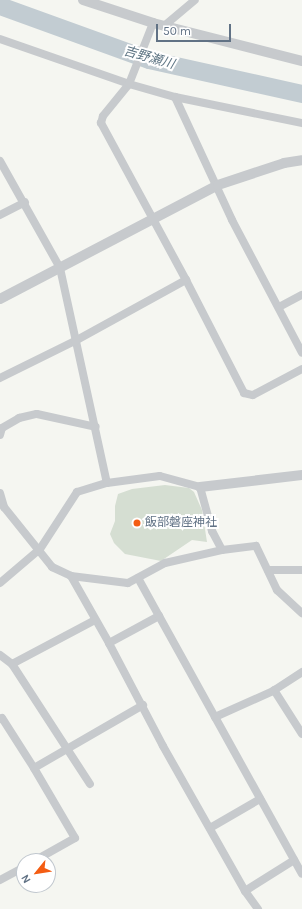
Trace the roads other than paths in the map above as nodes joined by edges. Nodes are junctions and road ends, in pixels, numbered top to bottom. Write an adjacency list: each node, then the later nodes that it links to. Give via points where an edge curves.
1 (83, 0): 3 (street)
2 (195, 0): 4 (street)
3 (154, 23): 4 (street); 7 (street)
4 (164, 26): 6 (street)
5 (0, 38): 7 (street)
6 (302, 61)
7 (129, 84): 8 (street); 15 (street, via 103,116 101,123)
8 (175, 97): 9 (street); 12 (street)
9 (302, 123)
10 (302, 160): 12 (street, via 284,163)
11 (0, 161): 13 (street)
12 (218, 185): 15 (street); 20 (street, via 232,220)
13 (25, 202): 14 (street); 16 (street)
14 (0, 215)
15 (151, 218): 16 (street); 17 (street)
16 (60, 268): 19 (street); 21 (street)
17 (186, 280): 21 (street); 23 (street, via 244,393 253,395)
18 (302, 295): 20 (street)
19 (0, 298)
20 (279, 306): 22 (street)
21 (75, 341): 24 (street); 25 (street)
22 (302, 353)
23 (302, 369)
24 (0, 378)
25 (96, 427): 26 (street, via 37,414 19,418 2,428); 28 (street)
26 (0, 435)
27 (302, 475): 29 (street)
28 (108, 483): 29 (street, via 160,476); 31 (street, via 77,492)
29 (200, 487): 32 (street, via 212,531)
30 (0, 493): 31 (street, via 4,507)
31 (40, 549): 35 (street, via 52,567); 37 (street)
32 (222, 550): 33 (street, via 256,546); 36 (street, via 165,563)
33 (268, 570): 34 (street); 38 (street, via 277,590)
34 (302, 570)
35 (71, 576): 36 (street, via 128,583); 40 (street)
36 (138, 578): 39 (street)
37 (0, 582)
38 (302, 613)
39 (159, 616): 41 (street); 47 (street)
40 (95, 620): 41 (street); 43 (street)
41 (109, 643): 46 (street)
42 (0, 655): 43 (street)
43 (12, 664): 50 (street)
44 (302, 672): 45 (street)
45 (274, 690): 47 (street); 49 (street)
46 (143, 705): 50 (street); 54 (street)
47 (215, 717): 53 (street)
48 (0, 719): 51 (street, via 2,718)
49 (302, 734)
50 (68, 748): 51 (street); 52 (street)
51 (34, 768): 55 (street, via 75,838)
52 (90, 784)
53 (260, 799): 54 (street); 56 (street)
54 (210, 828): 60 (street)
55 (48, 853)
56 (294, 860): 58 (street); 60 (street)
57 (16, 871): 59 (street)
58 (302, 874)
59 (0, 880)
60 (245, 891): 61 (street)
61 (258, 909)

